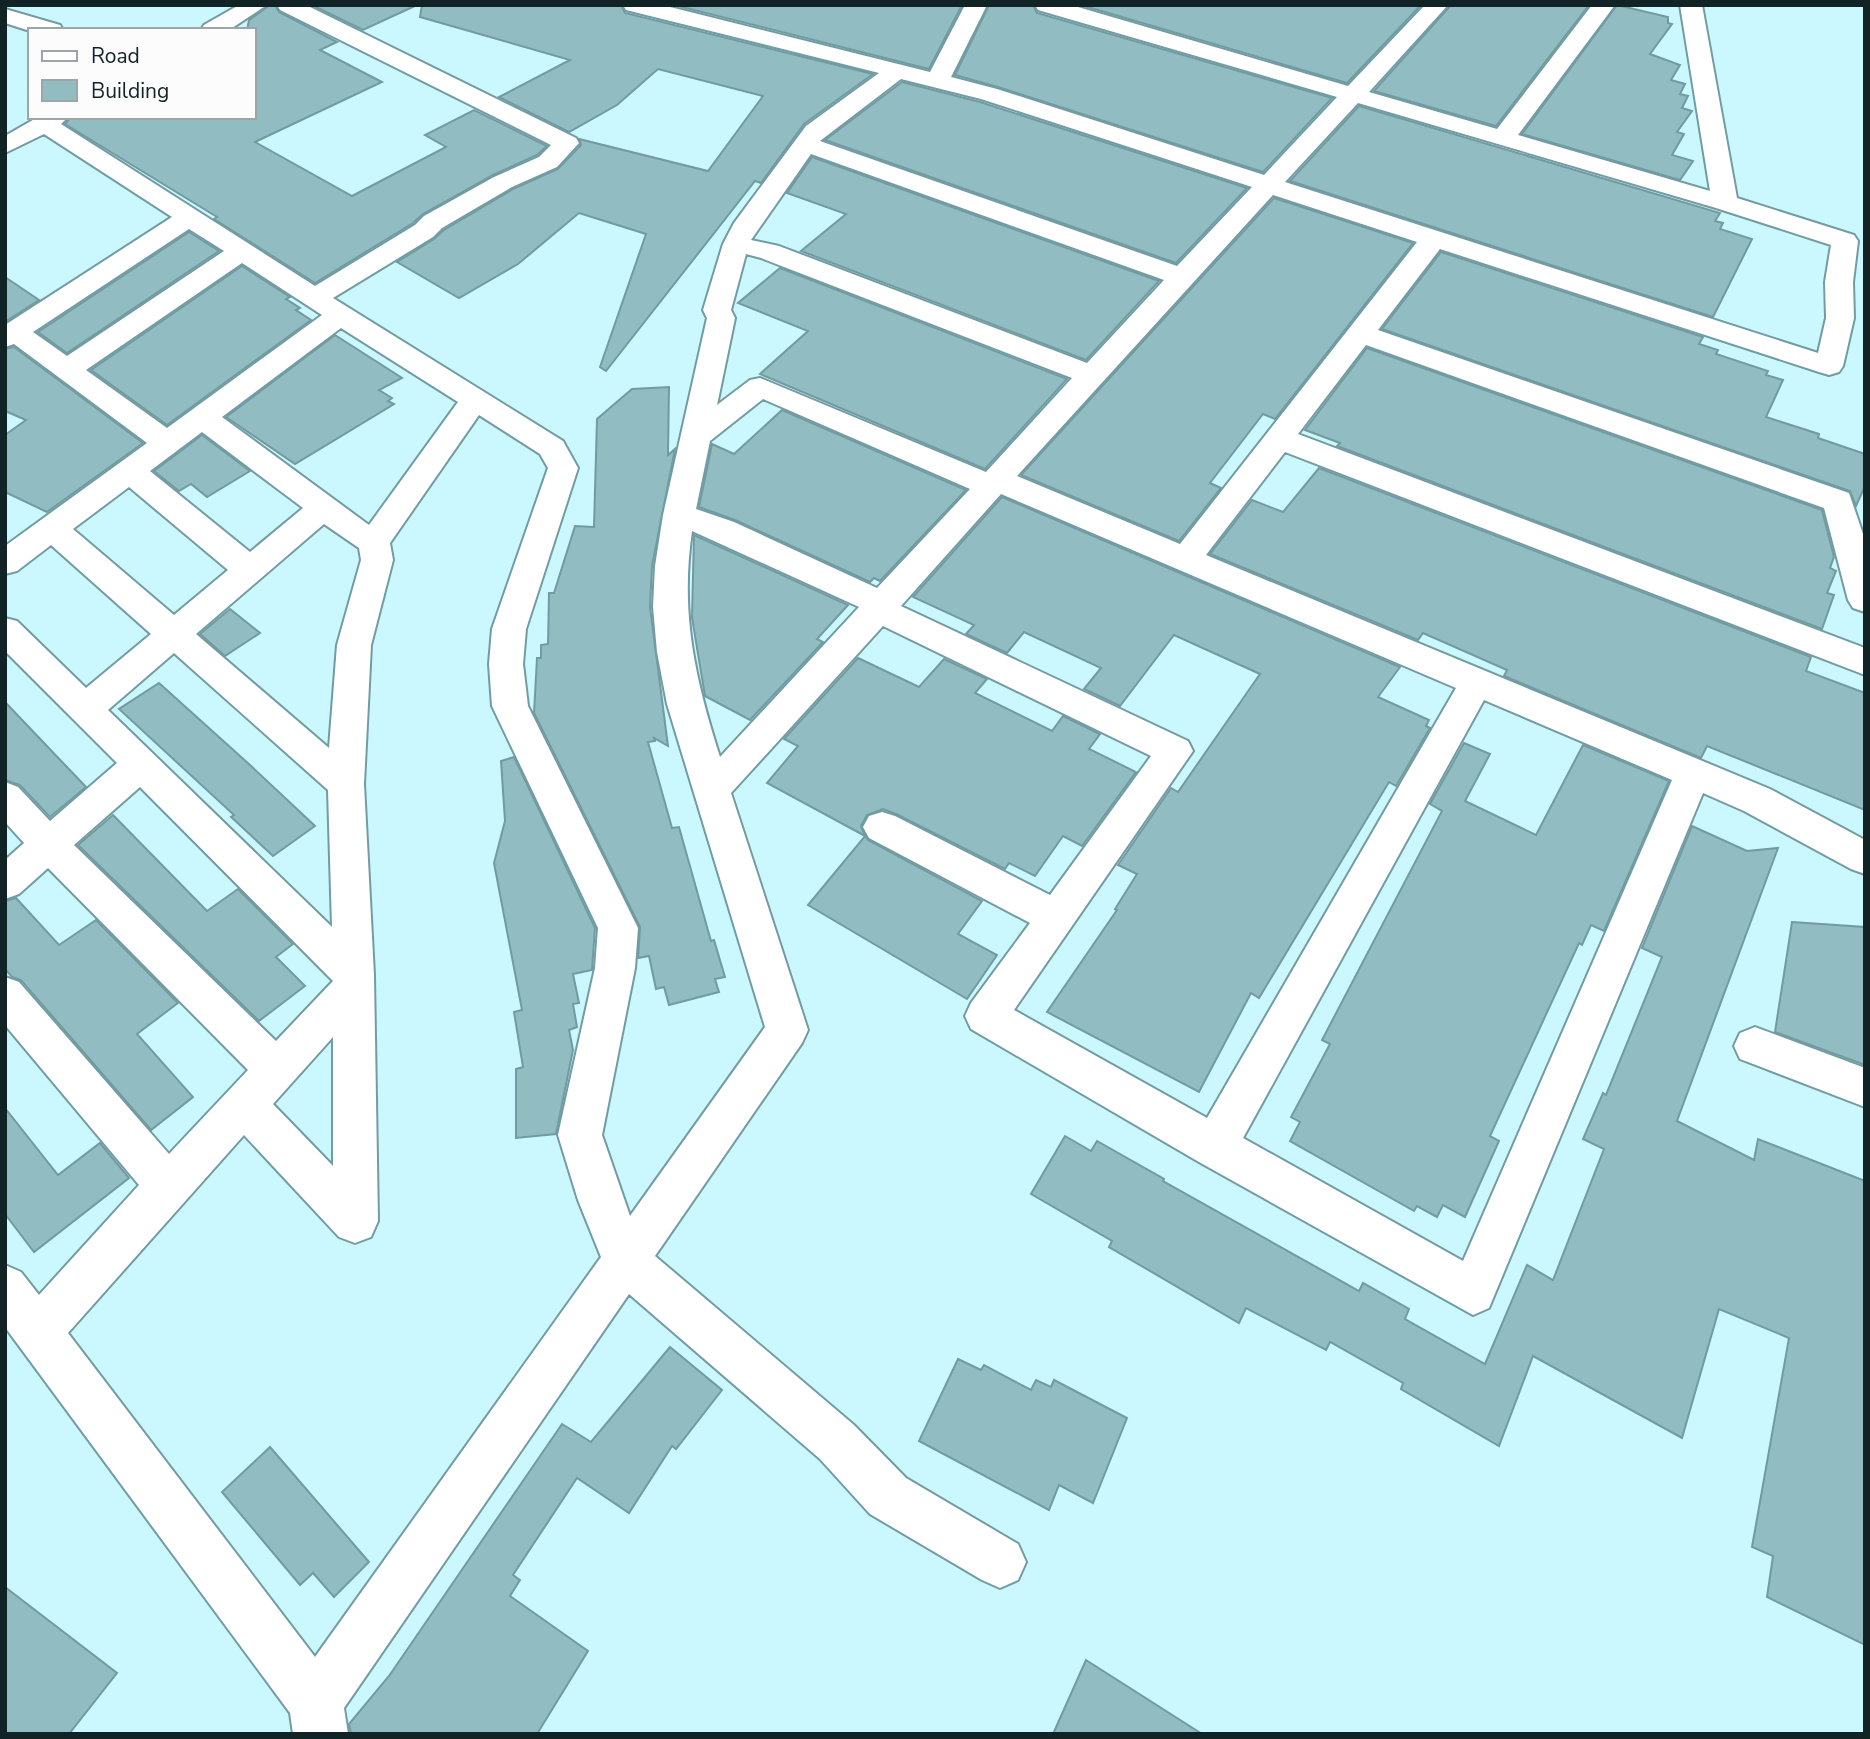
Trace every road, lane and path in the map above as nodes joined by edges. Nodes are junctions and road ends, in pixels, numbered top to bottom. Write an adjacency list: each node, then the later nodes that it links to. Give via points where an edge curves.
1 (256, 5): 14 (street)
2 (288, 5): 29 (street, via 567,143 548,162 456,208)
3 (634, 5): 12 (street)
4 (729, 5): 12 (street)
5 (976, 5): 16 (street)
6 (1046, 5): 17 (street)
7 (1402, 5): 10 (street)
8 (1604, 5): 19 (street)
9 (1691, 5): 23 (street)
10 (1434, 9): 17 (street)
11 (5, 16): 13 (street)
12 (711, 24): 15 (street)
13 (45, 28)
14 (216, 28)
15 (897, 71): 16 (street); 20 (street, via 815,131)
16 (937, 81): 22 (street)
17 (1356, 95): 19 (street); 22 (street)
18 (51, 120): 21 (street); 24 (street)
19 (1503, 138): 23 (street)
20 (806, 144): 26 (street); 28 (street)
21 (5, 146)
22 (1271, 184): 25 (street); 28 (street)
23 (1725, 203): 25 (street, via 1845,241 1840,318 1829,366)
24 (190, 218): 27 (street); 31 (street)
25 (1434, 238): 30 (street)
26 (736, 244): 33 (street, via 770,252); 36 (street, via 718,310 721,318)
27 (242, 251): 29 (street); 32 (street)
28 (1182, 277): 33 (street)
29 (327, 306): 34 (street); 35 (street)
30 (1362, 334): 37 (street); 48 (street, via 1838,501)
31 (10, 335): 32 (street)
32 (67, 369): 38 (street)
33 (1093, 376): 40 (street)
34 (476, 398): 44 (street); 73 (street, via 552,448 564,468 509,629 506,664 510,706 618,928 615,968 580,1135 600,1200)
35 (201, 416): 38 (street); 41 (street)
36 (697, 436): 40 (street, via 760,387); 42 (street)
37 (1279, 438): 45 (street); 52 (street)
38 (166, 442): 39 (street)
39 (128, 470): 43 (street); 47 (street)
40 (994, 483): 45 (street); 49 (street)
41 (323, 508): 44 (street); 47 (street)
42 (679, 515): 49 (street, via 723,530); 58 (street, via 671,566 674,652 685,704)
43 (52, 527): 46 (street); 51 (street)
44 (374, 542): 57 (street, via 377,560 354,645)
45 (1185, 561): 53 (street)
46 (5, 563)
47 (249, 569): 51 (street)
48 (1865, 600)
49 (880, 606): 58 (street); 64 (street, via 1175,751)
50 (5, 630): 54 (street)
51 (174, 632): 54 (street); 57 (street)
52 (1865, 662)
53 (1477, 681): 56 (street); 71 (street)
54 (85, 709): 55 (street)
55 (142, 763): 61 (street); 65 (street)
56 (1693, 774): 62 (street, via 1757,800); 71 (street, via 1473,1292)
57 (346, 785): 65 (street)
58 (713, 789): 73 (street, via 787,1030)
59 (5, 797): 61 (street)
60 (882, 827): 64 (street)
61 (50, 845): 63 (street); 68 (street)
62 (1865, 858)
63 (5, 884)
64 (1057, 918): 71 (street, via 986,1016)
65 (354, 981): 68 (street); 70 (street, via 355,1221)
66 (5, 995): 72 (street)
67 (1755, 1046): 69 (street)
68 (276, 1070): 70 (street)
69 (1865, 1088)
70 (244, 1104): 72 (street)
71 (1214, 1147)
72 (168, 1186): 75 (street)
73 (626, 1261): 76 (street, via 836,1442 888,1496); 77 (street)
74 (5, 1289): 75 (street)
75 (37, 1332): 77 (street)
76 (1000, 1562)
77 (318, 1718)

